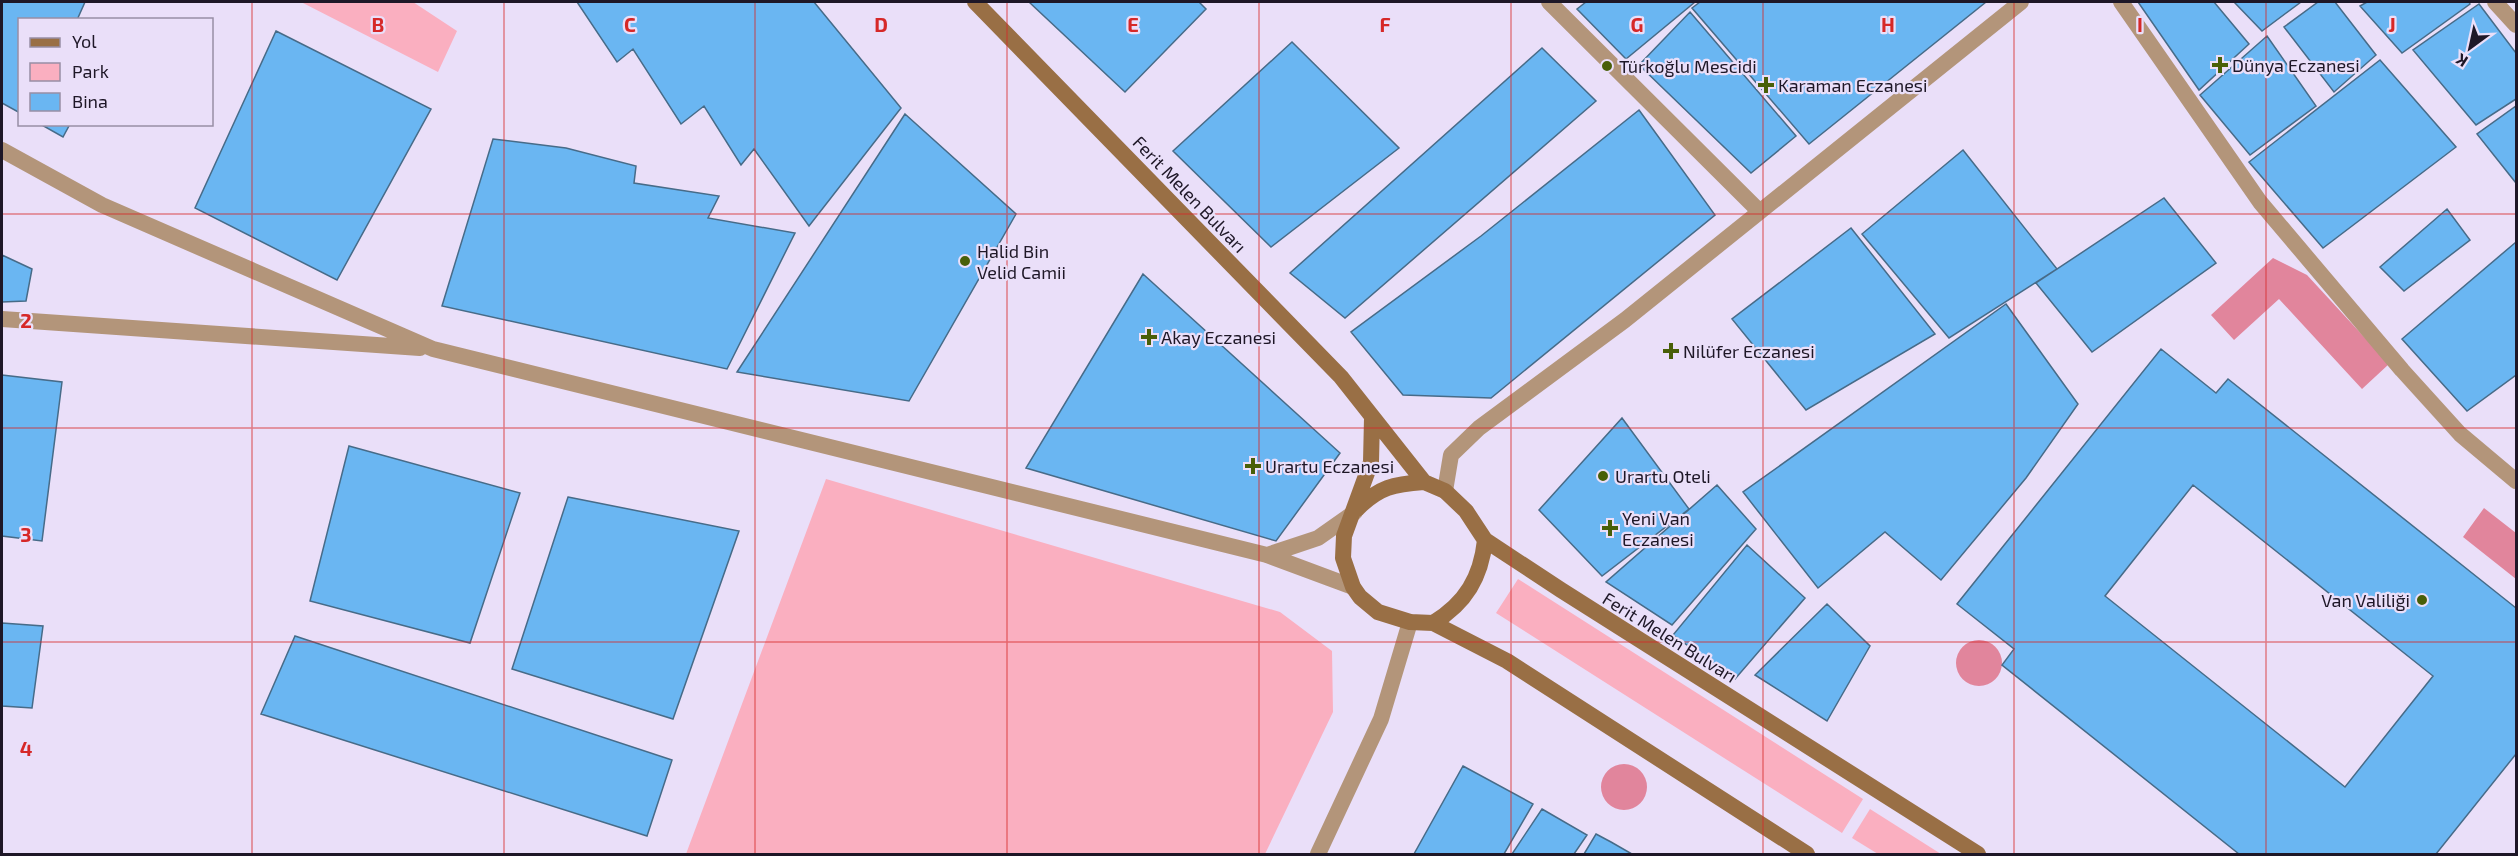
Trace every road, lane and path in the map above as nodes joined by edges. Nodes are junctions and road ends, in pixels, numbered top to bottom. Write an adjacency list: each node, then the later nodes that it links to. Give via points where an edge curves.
1 (975, 2): 11 (main road, Ferit Melen Bulvarı, via 1341,377)
2 (1548, 2): 8 (street)
3 (2021, 2): 8 (street)
4 (2121, 2): 12 (street, via 2260,202 2460,434)
5 (2495, 2): 6 (street)
6 (2517, 25)
7 (2, 150): 10 (street, via 102,205)
8 (1759, 211): 14 (street, via 1624,320 1479,428 1451,455)
9 (2, 320): 10 (street)
10 (433, 349): 17 (street)
11 (1372, 418): 13 (main road, Ferit Melen Bulvarı); 15 (main road, via 1371,462)
12 (2517, 481)
13 (1424, 482): 14 (main road, Ferit Melen Bulvarı); 15 (main road, via 1384,488)
14 (1444, 490): 16 (main road, Ferit Melen Bulvarı, via 1466,511)
15 (1354, 512): 17 (street, via 1318,538); 18 (main road, via 1344,536 1342,558)
16 (1485, 540): 20 (main road, via 1483,560 1465,598); 23 (main road, Ferit Melen Bulvarı)
17 (1267, 555): 18 (street)
18 (1353, 587): 19 (main road, via 1378,612)
19 (1410, 622): 20 (main road); 21 (street, via 1381,719)
20 (1434, 623): 22 (main road, via 1507,661)
21 (1318, 855)
22 (1807, 855)
23 (1978, 855)

